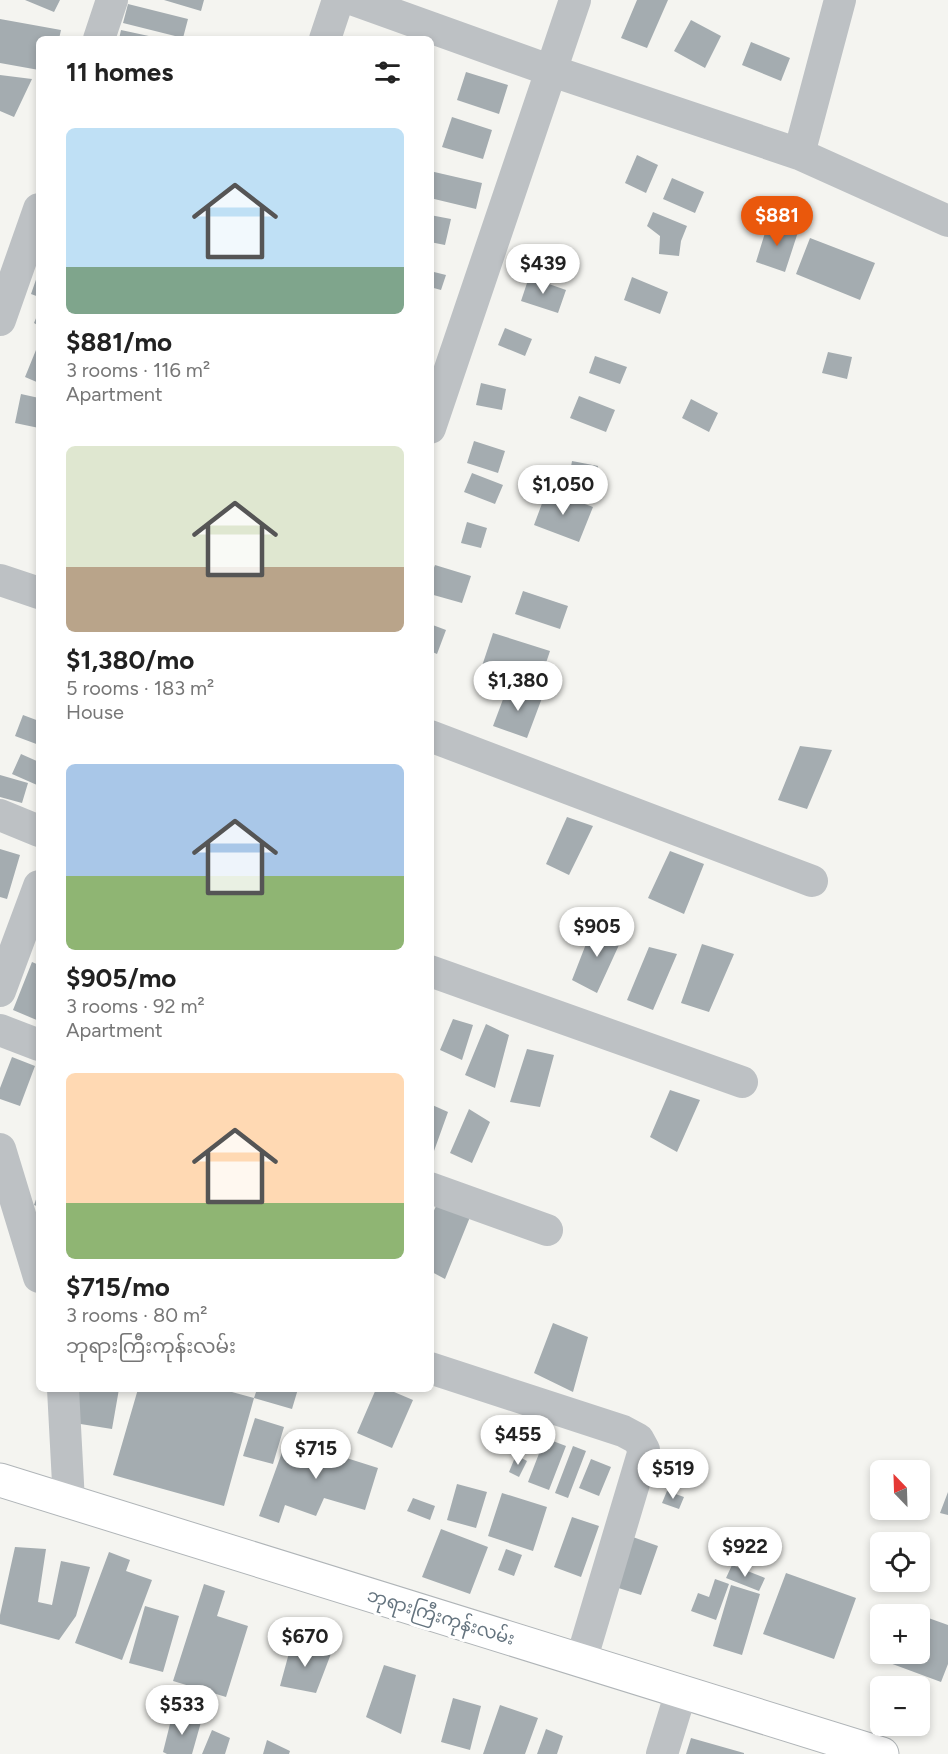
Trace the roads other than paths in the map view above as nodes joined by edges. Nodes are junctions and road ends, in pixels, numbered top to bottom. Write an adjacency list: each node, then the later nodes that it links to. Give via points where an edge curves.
1 (112, 0): 6 (street)
2 (338, 0): 7 (street)
3 (354, 0): 8 (street)
4 (575, 0): 8 (street)
5 (840, 0): 9 (street)
6 (100, 36)
7 (326, 36)
8 (552, 70): 9 (street); 13 (street)
9 (800, 154): 11 (street)
10 (36, 218): 12 (street)
11 (948, 221)
12 (0, 320)
13 (434, 416)
14 (0, 580): 15 (street)
15 (36, 592)
16 (434, 738): 19 (street)
17 (0, 815): 18 (street)
18 (36, 830)
19 (812, 880)
20 (36, 894): 22 (street)
21 (434, 972): 25 (street)
22 (0, 992)
23 (0, 1030): 24 (street)
24 (36, 1044)
25 (742, 1082)
26 (0, 1149): 29 (street)
27 (434, 1189): 28 (street)
28 (547, 1230)
29 (36, 1261)
30 (434, 1369): 34 (street, via 623,1431 638,1439 644,1450)
31 (63, 1392): 33 (street)
32 (0, 1480): 33 (street, ဘုရားကြီးကုန်းလမ်း)
33 (69, 1502): 34 (street, ဘုရားကြီးကုန်းလမ်း)
34 (581, 1660): 35 (street, ဘုရားကြီးကုန်းလမ်း)
35 (681, 1692): 36 (street); 37 (street, ဘုရားကြီးကုန်းလမ်း)
36 (662, 1754)
37 (882, 1754)

